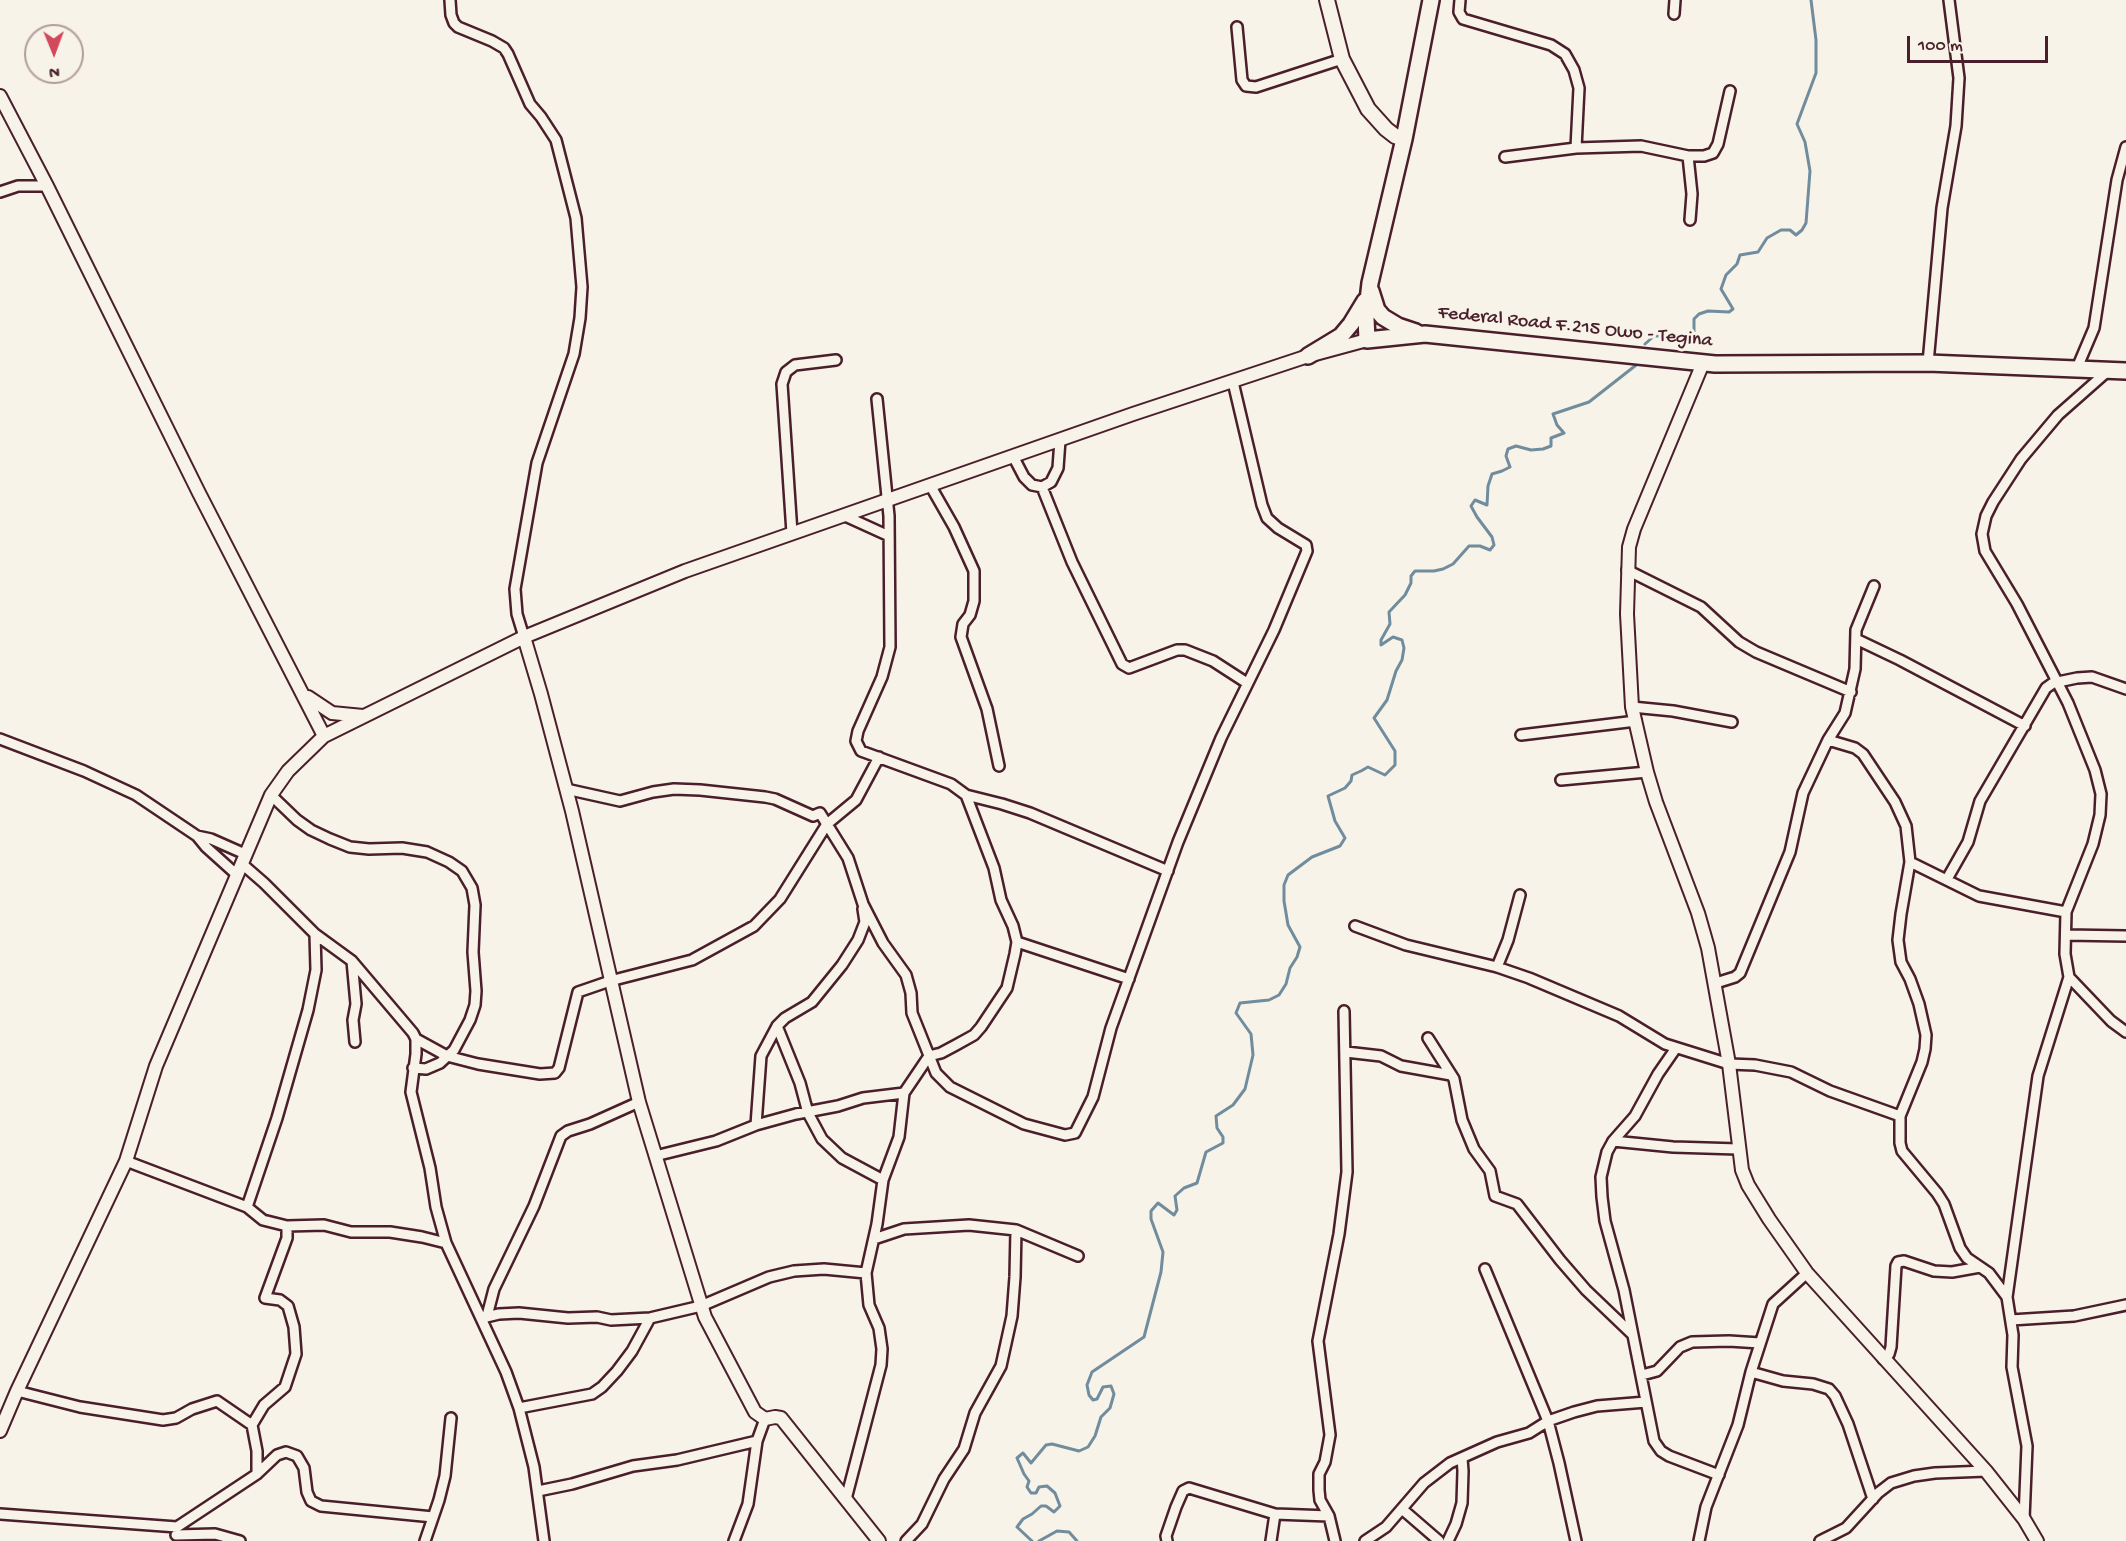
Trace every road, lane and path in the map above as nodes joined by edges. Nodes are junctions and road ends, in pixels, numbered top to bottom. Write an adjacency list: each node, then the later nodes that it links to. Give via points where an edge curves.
1 (450, 0): 42 (street, via 451,15 458,27 492,41 508,54 530,104 555,140 576,218 582,286 580,318 574,354 537,462 515,589)
2 (1327, 0): 9 (main road)
3 (1431, 0): 12 (main road)
4 (1460, 0): 14 (street, via 1463,19 1551,45 1565,54 1579,88)
5 (1675, 0): 7 (street)
6 (1949, 0): 26 (street, via 1959,78)
7 (1674, 14)
8 (1237, 27): 9 (street, via 1242,80 1246,86 1256,87)
9 (1342, 59): 12 (main road, via 1368,109 1386,129)
10 (1730, 91): 15 (street, via 1713,153)
11 (0, 96): 17 (street)
12 (1404, 139): 20 (main road)
13 (2126, 147): 27 (street, via 2117,180 2094,328)
14 (1576, 148): 15 (street, via 1641,146); 16 (street)
15 (1688, 156): 19 (street)
16 (1505, 157)
17 (47, 186): 18 (street, via 18,186); 48 (street)
18 (0, 192)
19 (1690, 220)
20 (1370, 288): 21 (main road, via 1383,317); 22 (main road, via 1365,318); 23 (main road, via 1341,336)
21 (1425, 334): 22 (main road, Federal Road F.215 Owo - Tegina); 25 (main road, Federal Road F.215 Owo - Tegina)
22 (1367, 340): 23 (street)
23 (1308, 356): 30 (street)
24 (836, 360): 38 (street, via 795,365 786,372 782,384)
25 (1703, 363): 26 (main road, Federal Road F.215 Owo - Tegina); 40 (street, via 1634,529)
26 (1928, 363): 27 (main road, Federal Road F.215 Owo - Tegina)
27 (2077, 368): 28 (main road, Federal Road F.215 Owo - Tegina)
28 (2109, 370): 29 (main road, Federal Road F.215 Owo - Tegina); 45 (street, via 2058,415 2021,459 1993,502 1982,534 1984,551)
29 (2126, 371)
30 (1233, 382): 32 (street); 44 (street, via 1267,518 1306,545 1307,551)
31 (877, 399): 36 (street)
32 (1060, 440): 33 (street); 35 (street, via 1058,468 1051,482)
33 (1013, 456): 34 (street); 35 (street, via 1024,477 1032,485)
34 (930, 485): 36 (street); 61 (street, via 974,571 974,601 961,637 987,709)
35 (1042, 487): 44 (street, via 1072,562 1122,664 1129,668 1185,650 1213,661)
36 (887, 501): 37 (street); 39 (street)
37 (845, 516): 38 (street); 39 (street)
38 (792, 533): 42 (street)
39 (889, 536): 60 (street, via 889,654 856,741 861,751)
40 (1627, 570): 47 (street, via 1701,607 1739,642 1756,652); 49 (street)
41 (1874, 586): 43 (street, via 1858,622)
42 (524, 637): 50 (street); 64 (street)
43 (1856, 639): 47 (street); 53 (street)
44 (1247, 683): 71 (street)
45 (2058, 683): 46 (street, via 2092,677); 53 (street, via 2046,688); 75 (street, via 2078,724 2101,794 2097,830)
46 (2126, 689)
47 (1851, 692): 57 (street, via 1845,713)
48 (303, 693): 50 (street, via 332,713); 55 (street)
49 (1632, 707): 51 (street); 52 (street)
50 (367, 716): 55 (street)
51 (1636, 721): 54 (street); 62 (street)
52 (1732, 722)
53 (2025, 726): 72 (street, via 1980,801 1968,842)
54 (1521, 735)
55 (324, 736): 65 (street, via 288,771)
56 (0, 739): 58 (street)
57 (1828, 740): 69 (street, via 1855,748 1869,761 1906,826); 86 (street, via 1803,793 1790,852 1740,973)
58 (12, 744): 59 (street); 68 (street, via 136,795)
59 (0, 746)
60 (879, 757): 66 (street, via 951,784); 67 (street, via 856,800)
61 (999, 766)
62 (1647, 772): 63 (street); 86 (street, via 1698,913)
63 (1561, 780)
64 (566, 789): 67 (street, via 620,801 674,789 754,795 775,799 813,816 820,813); 85 (street)
65 (271, 795): 70 (street); 95 (street, via 297,820 330,839 350,847 418,849 450,862 462,872 472,888 475,905 475,1005 460,1040)
66 (966, 795): 71 (street, via 1030,813); 80 (street)
67 (827, 824): 74 (street, via 848,858); 85 (street, via 780,899 754,926 692,960)
68 (197, 836): 70 (street, via 206,847); 70 (street, via 212,839)
69 (1910, 862): 72 (street); 103 (street, via 1898,940 1901,962 1919,1004 1926,1035 1925,1049)
70 (241, 863): 77 (street); 108 (street, via 156,1066)
71 (1168, 871): 84 (street)
72 (1947, 879): 75 (street, via 1979,896)
73 (1520, 895): 82 (street)
74 (863, 904): 88 (street, via 865,922 842,965 812,1002); 96 (street, via 883,943 906,975 912,1013)
75 (2066, 912): 78 (street)
76 (1354, 926): 82 (street, via 1406,945)
77 (315, 934): 81 (street); 110 (street, via 316,970 308,1010)
78 (2066, 935): 79 (street); 83 (street)
79 (2126, 936)
80 (1017, 942): 84 (street); 96 (street, via 1007,988 981,1027 956,1046)
81 (352, 961): 91 (street); 92 (street)
82 (1497, 967): 93 (street, via 1618,1016)
83 (2069, 977): 89 (street); 120 (street, via 2038,1076)
84 (1129, 979): 96 (street, via 1093,1097 1075,1133 1065,1135 1024,1124 976,1101 943,1081)
85 (610, 981): 95 (street, via 576,994 555,1073 540,1074); 101 (street)
86 (1716, 983): 97 (street)
87 (1344, 1011): 94 (street)
88 (777, 1026): 102 (street); 104 (street, via 761,1056)
89 (2126, 1032)
90 (1428, 1038): 99 (street)
91 (416, 1039): 95 (street); 98 (street)
92 (355, 1042)
93 (1676, 1048): 97 (street); 105 (street, via 1635,1116)
94 (1346, 1052): 99 (street, via 1381,1056 1401,1065); 150 (street, via 1345,1197 1318,1341 1330,1435 1319,1474 1319,1490)
95 (447, 1056): 98 (street, via 434,1067)
96 (929, 1056): 100 (street)
97 (1730, 1064): 103 (street, via 1791,1072 1830,1091); 106 (street)
98 (413, 1068): 114 (street, via 411,1092)
99 (1451, 1075): 126 (street, via 1462,1120 1474,1149 1490,1171 1495,1196 1517,1204 1586,1290)
100 (904, 1093): 102 (street, via 863,1098); 109 (street, via 899,1137)
101 (639, 1102): 107 (street); 123 (street, via 561,1136)
102 (808, 1113): 104 (street); 109 (street, via 830,1148)
103 (1900, 1116): 116 (street, via 1902,1151 1937,1192 1960,1248)
104 (756, 1125): 107 (street, via 716,1142)
105 (1613, 1141): 106 (street); 126 (street, via 1601,1176 1602,1197)
106 (1738, 1149): 119 (street, via 1748,1185)
107 (655, 1156): 122 (street)
108 (126, 1161): 110 (street); 131 (street)
109 (883, 1180): 113 (street)
110 (246, 1207): 111 (street, via 263,1220)
111 (287, 1226): 114 (street, via 324,1225 351,1232 390,1232); 137 (street, via 285,1246 265,1298 280,1300 288,1306 296,1354 285,1387 264,1405)
112 (1016, 1230): 113 (street, via 969,1225 914,1228); 115 (street); 159 (street, via 1012,1316 1001,1366 975,1413 964,1449 922,1524)
113 (874, 1239): 118 (street)
114 (446, 1243): 123 (street)
115 (1078, 1256)
116 (1980, 1267): 120 (street); 128 (street, via 1934,1271 1898,1262 1892,1347)
117 (1485, 1269): 136 (street)
118 (866, 1273): 122 (street, via 824,1269 777,1275); 145 (street, via 869,1305 879,1328 881,1365)
119 (1807, 1273): 127 (street, via 1773,1304); 128 (street)
120 (2007, 1297): 125 (street)
121 (2126, 1305): 125 (street, via 2074,1316)
122 (701, 1306): 124 (street); 135 (street, via 755,1412)
123 (484, 1317): 124 (street, via 519,1313 621,1320); 133 (street)
124 (650, 1318): 133 (street, via 632,1351 603,1387 592,1394)
125 (2011, 1320): 152 (street, via 2012,1367 2027,1446)
126 (1632, 1334): 130 (street)
127 (1760, 1344): 129 (street); 130 (street, via 1692,1342 1680,1347 1657,1371)
128 (1883, 1359): 141 (street)
129 (1751, 1372): 143 (street, via 1738,1425); 146 (street, via 1829,1389 1848,1424)
130 (1642, 1375): 132 (street)
131 (17, 1391): 137 (street, via 80,1407 162,1420 217,1401); 138 (street)
132 (1646, 1402): 136 (street, via 1597,1406); 143 (street, via 1654,1441 1661,1451)
133 (519, 1408): 144 (street)
134 (451, 1418): 151 (street, via 446,1470)
135 (765, 1419): 139 (street); 145 (street, via 781,1418)
136 (1548, 1420): 140 (street, via 1529,1433); 166 (street)
137 (252, 1425): 142 (street)
138 (0, 1431)
139 (757, 1441): 144 (street, via 677,1460 640,1464); 157 (street, via 748,1504)
140 (1462, 1458): 147 (street, via 1431,1477); 165 (street, via 1462,1503)
141 (1986, 1471): 146 (street, via 1914,1476 1891,1483); 152 (street)
142 (257, 1474): 151 (street, via 277,1455 286,1452 297,1456 304,1468 310,1501 321,1506); 153 (street)
143 (1719, 1475): 167 (street, via 1706,1507)
144 (538, 1491): 156 (street)
145 (846, 1499): 158 (street)
146 (1872, 1499): 168 (street, via 1846,1528)
147 (1402, 1509): 163 (street, via 1386,1527); 164 (street)
148 (0, 1514): 153 (street)
149 (1275, 1515): 150 (street); 160 (street, via 1189,1488 1183,1491 1176,1507); 161 (street)
150 (1329, 1516): 162 (street)
151 (433, 1517): 155 (street)
152 (2024, 1519): 169 (street)
153 (176, 1535): 154 (street, via 215,1534)
154 (240, 1541)
155 (425, 1541)
156 (544, 1541)
157 (734, 1541)
158 (879, 1541)
159 (906, 1541)
160 (1167, 1541)
161 (1271, 1541)
162 (1335, 1541)
163 (1365, 1541)
164 (1439, 1541)
165 (1448, 1541)
166 (1576, 1541)
167 (1699, 1541)
168 (1820, 1541)
169 (2037, 1541)

